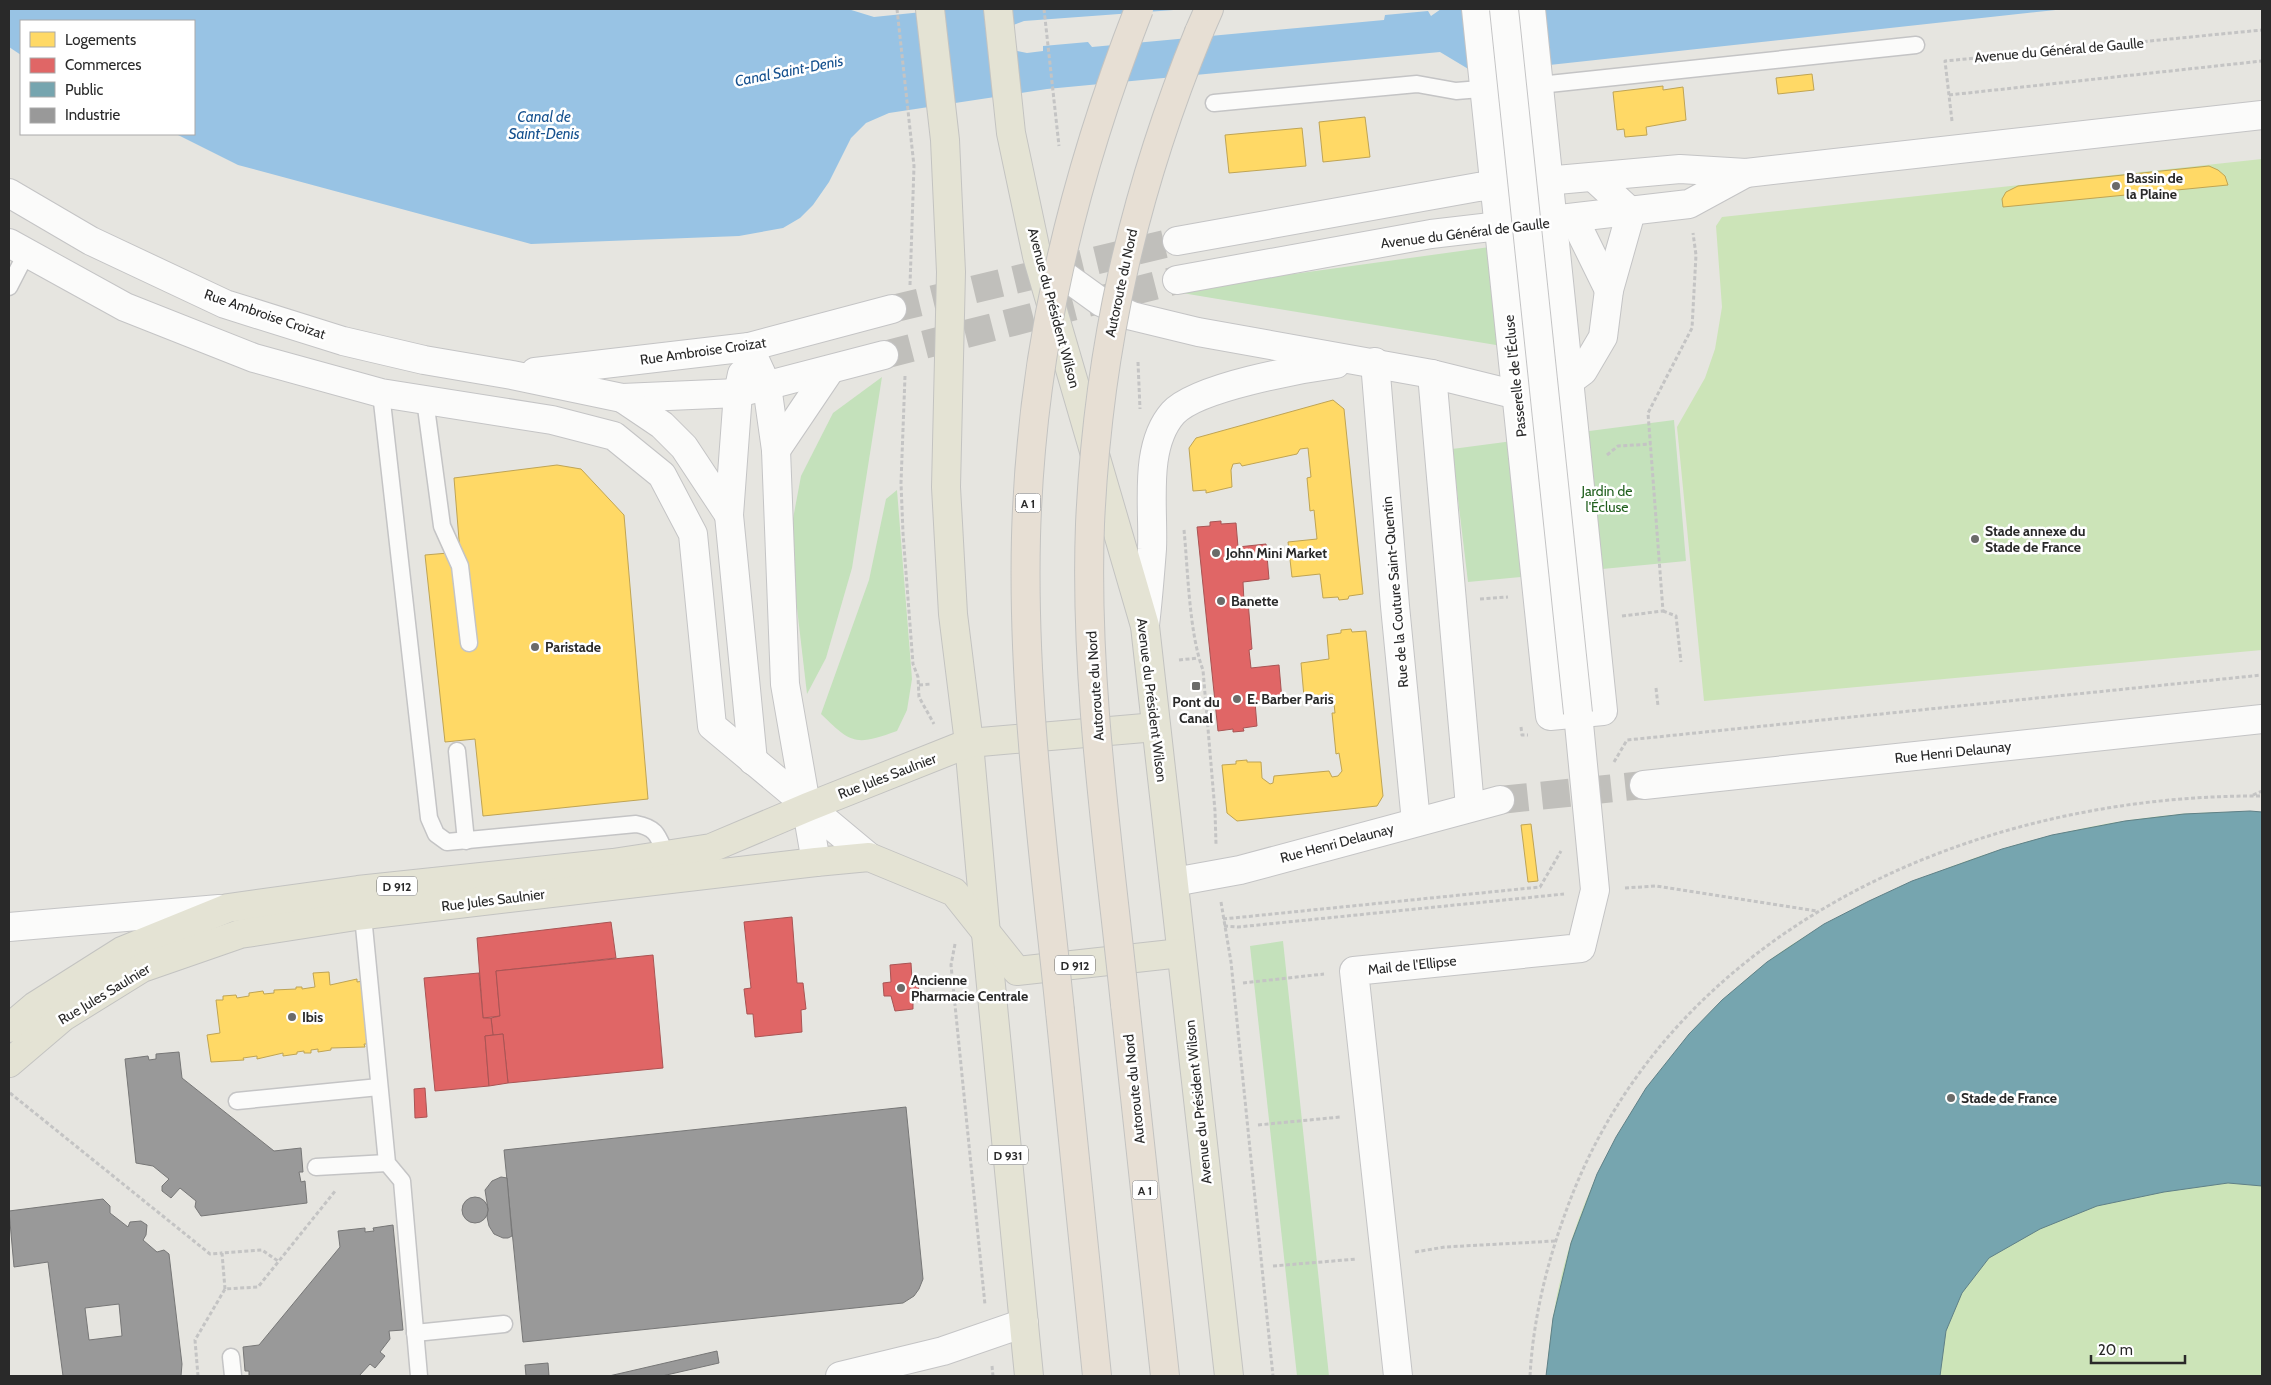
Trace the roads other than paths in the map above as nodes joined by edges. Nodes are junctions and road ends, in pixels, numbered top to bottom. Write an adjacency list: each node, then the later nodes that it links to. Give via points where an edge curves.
1 (930, 9): 43 (main road, via 945,140 950,272 946,487 953,614)
2 (998, 9): 20 (main road, Avenue du Président Wilson, via 1011,133)
3 (1139, 9): 75 (highway, A 1, bridge, via 1111,82 1077,191 1051,304 1033,423 1026,538 1029,666 1038,785)
4 (1209, 9): 76 (highway, Autoroute du Nord / A 1, bridge, via 1171,100 1135,218 1109,337 1096,439 1090,526 1092,636 1101,767)
5 (1476, 9): 40 (street, Passerelle de l'Écluse, via 1550,716)
6 (1504, 9): 40 (street, Passerelle de l'Écluse, bridge)
7 (1531, 9): 40 (street, Passerelle de l'Écluse, via 1603,711)
8 (1916, 45): 9 (lane)
9 (1552, 84): 10 (lane, via 1456,91 1417,84); 14 (lane)
10 (1214, 103)
11 (2262, 115): 12 (street, Avenue du Général de Gaulle)
12 (1746, 173): 13 (street, Avenue du Général de Gaulle, via 1680,168); 16 (street, Avenue du Général de Gaulle, via 1689,204)
13 (1593, 177): 14 (street, Avenue du Général de Gaulle); 16 (street); 17 (street)
14 (1562, 179): 18 (street, Avenue du Général de Gaulle, via 1478,187)
15 (9, 193): 30 (street, Rue Ambroise Croizat, via 91,241 225,304 343,341 424,360)
16 (1631, 212): 17 (street, Avenue du Général de Gaulle); 23 (street)
17 (1574, 219): 21 (street, Avenue du Général de Gaulle, via 1432,234); 23 (street)
18 (1177, 240)
19 (18, 248): 22 (lane); 32 (street, via 124,306 254,358)
20 (1037, 256): 27 (street, via 1101,302 1132,316 1198,332); 38 (main road, Avenue du Président Wilson)
21 (1177, 280)
22 (9, 287)
23 (1609, 290): 29 (street, via 1603,337 1583,371 1548,397 1509,393)
24 (901, 301): 25 (street, Rue Ambroise Croizat)
25 (749, 347): 30 (street, Rue Ambroise Croizat); 31 (street); 33 (street)
26 (884, 355): 28 (street, Rue Ambroise Croizat)
27 (1367, 361): 29 (street); 38 (street, via 1289,370 1199,396 1180,406 1173,414 1159,435 1152,473 1152,548); 50 (street, Rue de la Couture Saint-Quentin)
28 (830, 370): 31 (street, Rue Ambroise Croizat); 36 (street)
29 (1432, 374): 49 (street)
30 (512, 375): 34 (street, Rue Ambroise Croizat)
31 (767, 386): 33 (street, Rue Ambroise Croizat); 36 (street)
32 (381, 393): 35 (street); 51 (lane, via 429,818 436,834 446,842)
33 (738, 393): 34 (street, Rue Ambroise Croizat); 37 (street)
34 (622, 398): 37 (street, via 662,425 684,447)
35 (425, 400): 39 (lane, via 442,526 460,566); 45 (street, via 552,420 614,436 662,475 692,534 712,726)
36 (776, 450): 48 (street, via 786,684)
37 (729, 514): 45 (street)
38 (1145, 626): 42 (main road, Avenue du Président Wilson)
39 (469, 643)
40 (1578, 713): 78 (street, Mail de l'Ellipse, via 1595,890 1581,948 1354,971)
41 (2262, 718): 46 (street, Rue Henri Delaunay)
42 (1156, 727): 43 (main road, D 912); 55 (main road, Avenue du Président Wilson)
43 (969, 743): 48 (main road, Rue Jules Saulnier / D 912); 59 (main road)
44 (457, 751): 51 (lane)
45 (753, 761): 48 (street)
46 (1644, 785)
47 (1500, 800): 49 (street, Rue Henri Delaunay)
48 (808, 807): 52 (main road, Rue Jules Saulnier / D 912, via 711,848); 53 (street); 54 (street)
49 (1470, 807): 50 (street, Rue Henri Delaunay)
50 (1416, 822): 55 (street, Rue Henri Delaunay, via 1234,871)
51 (466, 841): 52 (lane, via 636,824 648,826 656,832)
52 (666, 855): 56 (main road, Rue Jules Saulnier / D 912)
53 (869, 857): 54 (main road, Rue Jules Saulnier / D 912); 59 (main road, Rue Jules Saulnier / D 912, via 954,892)
54 (816, 862): 57 (main road, Rue Jules Saulnier / D 912)
55 (1174, 882): 60 (main road, Avenue du Président Wilson)
56 (228, 908): 58 (street); 61 (main road, Rue Jules Saulnier / D 912, via 122,951 35,1006)
57 (363, 916): 62 (main road, Rue Jules Saulnier / D 912, via 240,934 142,968 63,1017); 63 (lane)
58 (9, 927)
59 (986, 934): 60 (main road, D 912, via 1017,971); 67 (main road, D 931)
60 (1181, 954): 77 (main road, Avenue du Président Wilson)
61 (9, 1028)
62 (9, 1063)
63 (379, 1087): 64 (lane); 65 (lane)
64 (237, 1101)
65 (387, 1163): 66 (lane); 69 (lane, via 402,1181)
66 (316, 1167)
67 (1024, 1323): 73 (street, via 943,1351); 74 (main road, D 931)
68 (504, 1324): 69 (lane)
69 (415, 1333): 72 (lane)
70 (231, 1357): 71 (lane)
71 (233, 1376)
72 (419, 1376)
73 (840, 1376)
74 (1030, 1376)
75 (1097, 1376)
76 (1165, 1376)
77 (1229, 1376)
78 (1398, 1376)

